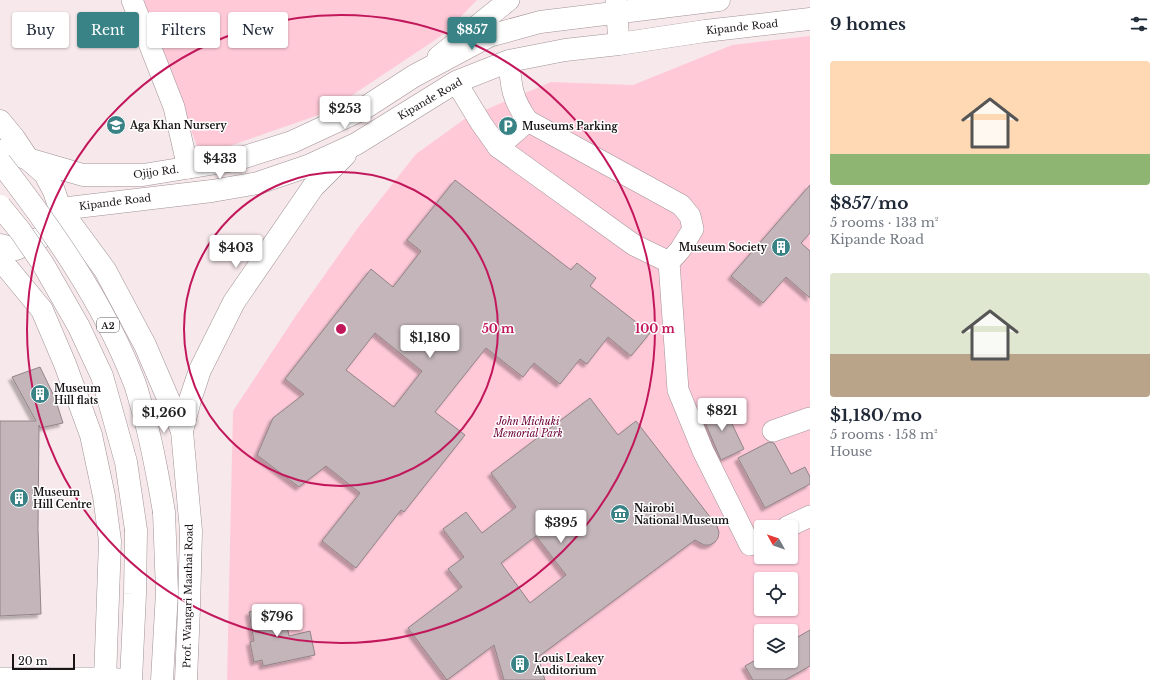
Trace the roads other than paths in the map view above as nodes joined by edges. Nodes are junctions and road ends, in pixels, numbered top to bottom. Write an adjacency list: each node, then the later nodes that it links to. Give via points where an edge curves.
1 (132, 0): 18 (street, via 174,107)
2 (509, 0): 9 (street)
3 (719, 0): 4 (main road)
4 (673, 3): 5 (main road)
5 (617, 6): 7 (street); 9 (main road, via 489,36)
6 (810, 20): 7 (main road, Kipande Road, via 705,30)
7 (619, 44): 8 (main road, Kipande Road, via 565,50)
8 (509, 61): 10 (main road, Kipande Road); 12 (street, via 512,94)
9 (414, 76): 18 (main road, Ojijo Rd., via 363,109 292,142 234,160)
10 (456, 82): 13 (main road, Kipande Road); 14 (street)
11 (0, 121): 16 (main road)
12 (528, 121): 14 (street); 23 (street, via 681,205 690,216 693,229)
13 (356, 144): 20 (main road, Kipande Road, via 308,166 258,183); 26 (main road, via 313,187 234,302 200,370)
14 (498, 147): 23 (street, via 634,245)
15 (0, 151): 16 (main road, Ojijo Rd.)
16 (28, 159): 18 (main road, Ojijo Rd., via 83,175 143,175); 20 (main road, Prof. Wangari Maathai Road, via 45,174)
17 (0, 162): 34 (main road, Prof. Wangari Maathai Road / A2, bridge, via 80,274 134,379 150,436 164,512 167,592)
18 (188, 168)
19 (0, 206): 33 (main road, A2, bridge, via 43,264 79,327 102,376 126,462 136,530)
20 (60, 209): 21 (main road, via 53,226 40,238 16,249); 26 (main road, Prof. Wangari Maathai Road, via 105,270 145,345)
21 (0, 245)
22 (0, 259): 32 (main road, via 42,310 91,435 104,496 110,541)
23 (670, 262): 29 (street, via 678,390 703,451 750,545)
24 (810, 418): 25 (street)
25 (773, 431)
26 (182, 432): 30 (main road, Prof. Wangari Maathai Road, via 191,531)
27 (810, 516): 28 (street)
28 (798, 522)
29 (754, 543)
30 (189, 608): 35 (main road, via 181,620); 36 (main road, Prof. Wangari Maathai Road)
31 (0, 678): 32 (street)
32 (105, 679): 33 (street)
33 (131, 680)
34 (162, 680)
35 (175, 680)
36 (186, 680)

